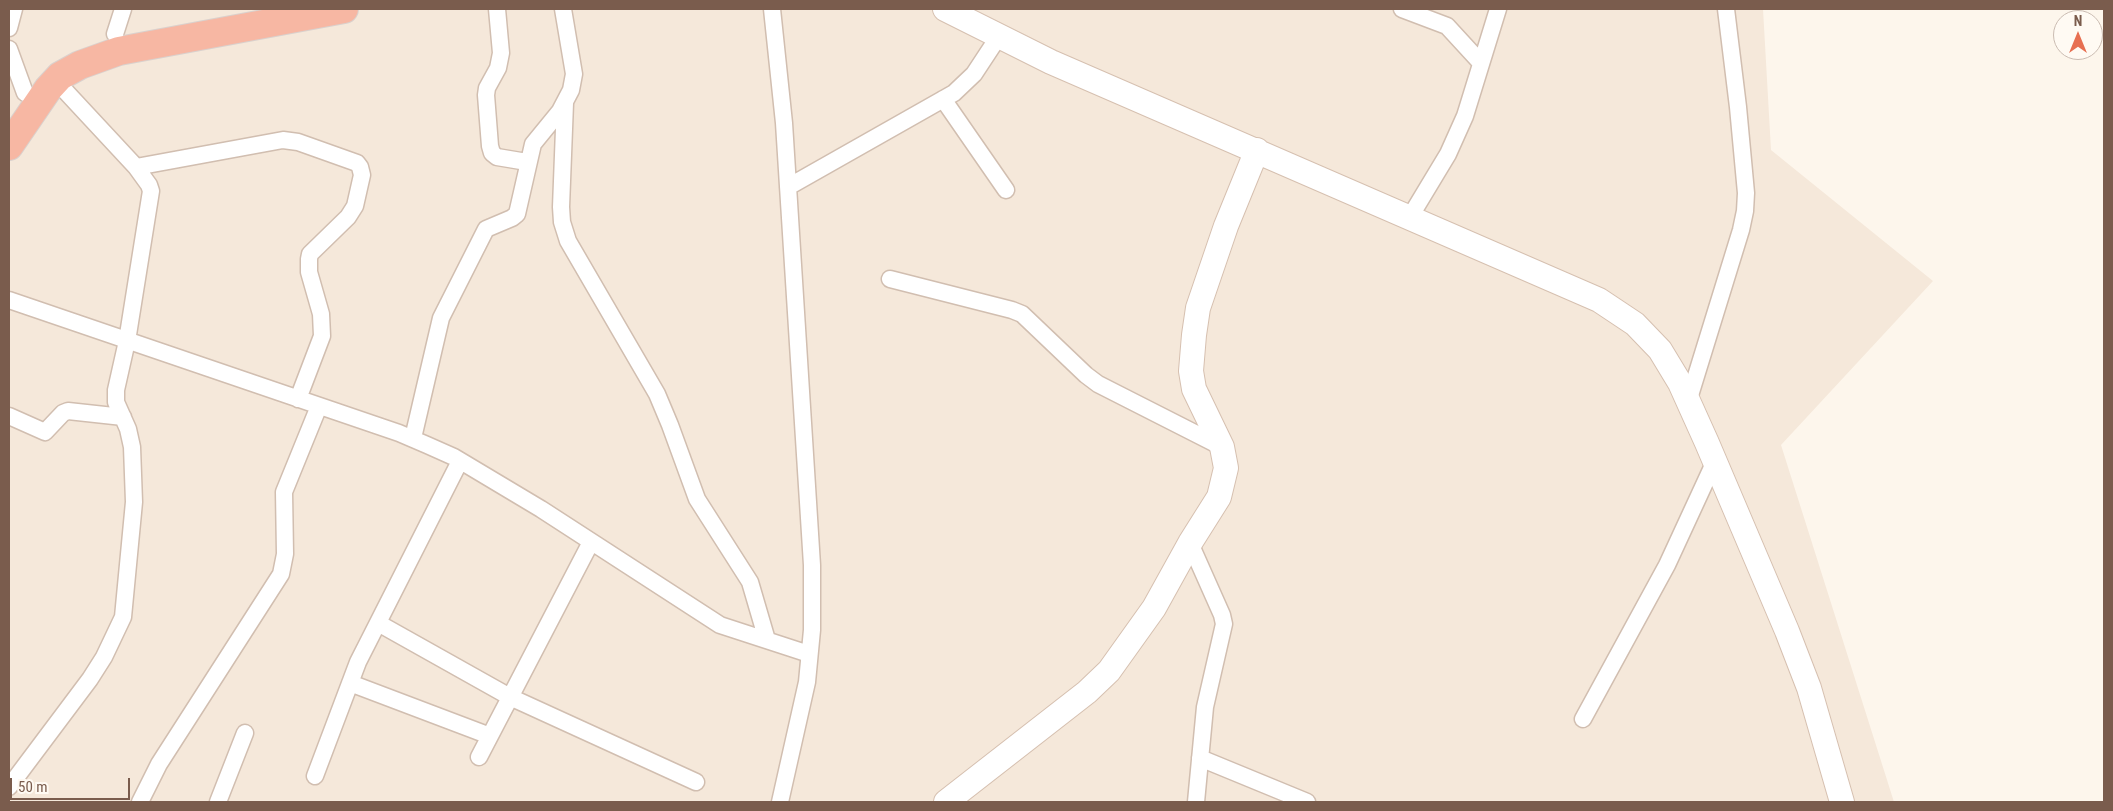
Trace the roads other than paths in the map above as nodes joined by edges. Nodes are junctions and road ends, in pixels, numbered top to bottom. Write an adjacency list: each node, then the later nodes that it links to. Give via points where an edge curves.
1 (14, 9): 12 (street)
2 (123, 9): 13 (street)
3 (254, 9): 13 (highway)
4 (344, 9): 17 (highway, via 119,51 80,65)
5 (497, 9): 24 (street, via 501,54 486,95 490,146 497,157)
6 (562, 9): 20 (street, via 574,74)
7 (772, 9): 26 (street)
8 (945, 9): 14 (main road)
9 (1402, 9): 16 (street, via 1447,26)
10 (1498, 9): 16 (street)
11 (1726, 9): 33 (street, via 1738,106 1745,210)
12 (9, 28)
13 (115, 34): 18 (highway, via 54,64)
14 (999, 36): 19 (street, via 974,74); 23 (main road, via 1051,62)
15 (9, 49): 18 (street)
16 (1481, 63): 28 (street, via 1465,116 1448,154)
17 (56, 81): 22 (highway); 25 (street)
18 (25, 93): 21 (highway)
19 (944, 98): 26 (street); 27 (street)
20 (565, 103): 24 (street, via 532,144); 44 (street, via 561,207 568,240 657,394 697,500 750,582)
21 (9, 114)
22 (9, 146)
23 (1257, 150): 28 (main road); 38 (main road, via 1198,308 1194,336 1191,371 1194,389)
24 (527, 162): 37 (street, via 517,214 486,229 441,318)
25 (136, 167): 31 (street, via 151,191); 32 (street, via 283,140 298,142 357,163 360,167 362,175 356,206 310,254 309,272 322,336)
26 (788, 187): 45 (street, via 812,565)
27 (1006, 190)
28 (1410, 217): 33 (main road, via 1599,300 1634,324 1660,350)
29 (890, 279): 38 (street, via 1022,314 1098,384)
30 (9, 300): 31 (street)
31 (127, 341): 32 (street); 36 (street, via 116,390 116,402)
32 (298, 399): 34 (street)
33 (1688, 402): 40 (main road)
34 (319, 406): 37 (street); 56 (street, via 284,492 285,554 281,574 159,764)
35 (9, 416): 36 (street, via 45,432 65,411)
36 (123, 418): 55 (street, via 132,447 134,502 122,617 90,679)
37 (413, 438): 39 (street)
38 (1222, 448): 42 (main road, via 1226,468 1222,489)
39 (460, 461): 41 (street); 43 (street)
40 (1715, 461): 48 (street, via 1667,565); 62 (main road, via 1809,688)
41 (591, 542): 44 (street, via 720,625); 47 (street)
42 (1190, 543): 52 (street, via 1224,624 1206,698); 59 (main road, via 1154,608 1108,671 1087,692)
43 (378, 623): 46 (street); 47 (street)
44 (767, 640): 45 (street)
45 (809, 654): 58 (street, via 807,682)
46 (350, 682): 50 (street); 53 (street)
47 (510, 697): 50 (street); 54 (street)
48 (1582, 719)
49 (245, 733): 57 (street)
50 (490, 736): 51 (street)
51 (478, 757)
52 (1200, 758): 60 (street); 61 (street)
53 (315, 776)
54 (696, 782)
55 (9, 787)
56 (140, 802)
57 (218, 802)
58 (780, 802)
59 (946, 802)
60 (1196, 802)
61 (1307, 802)
62 (1842, 802)

